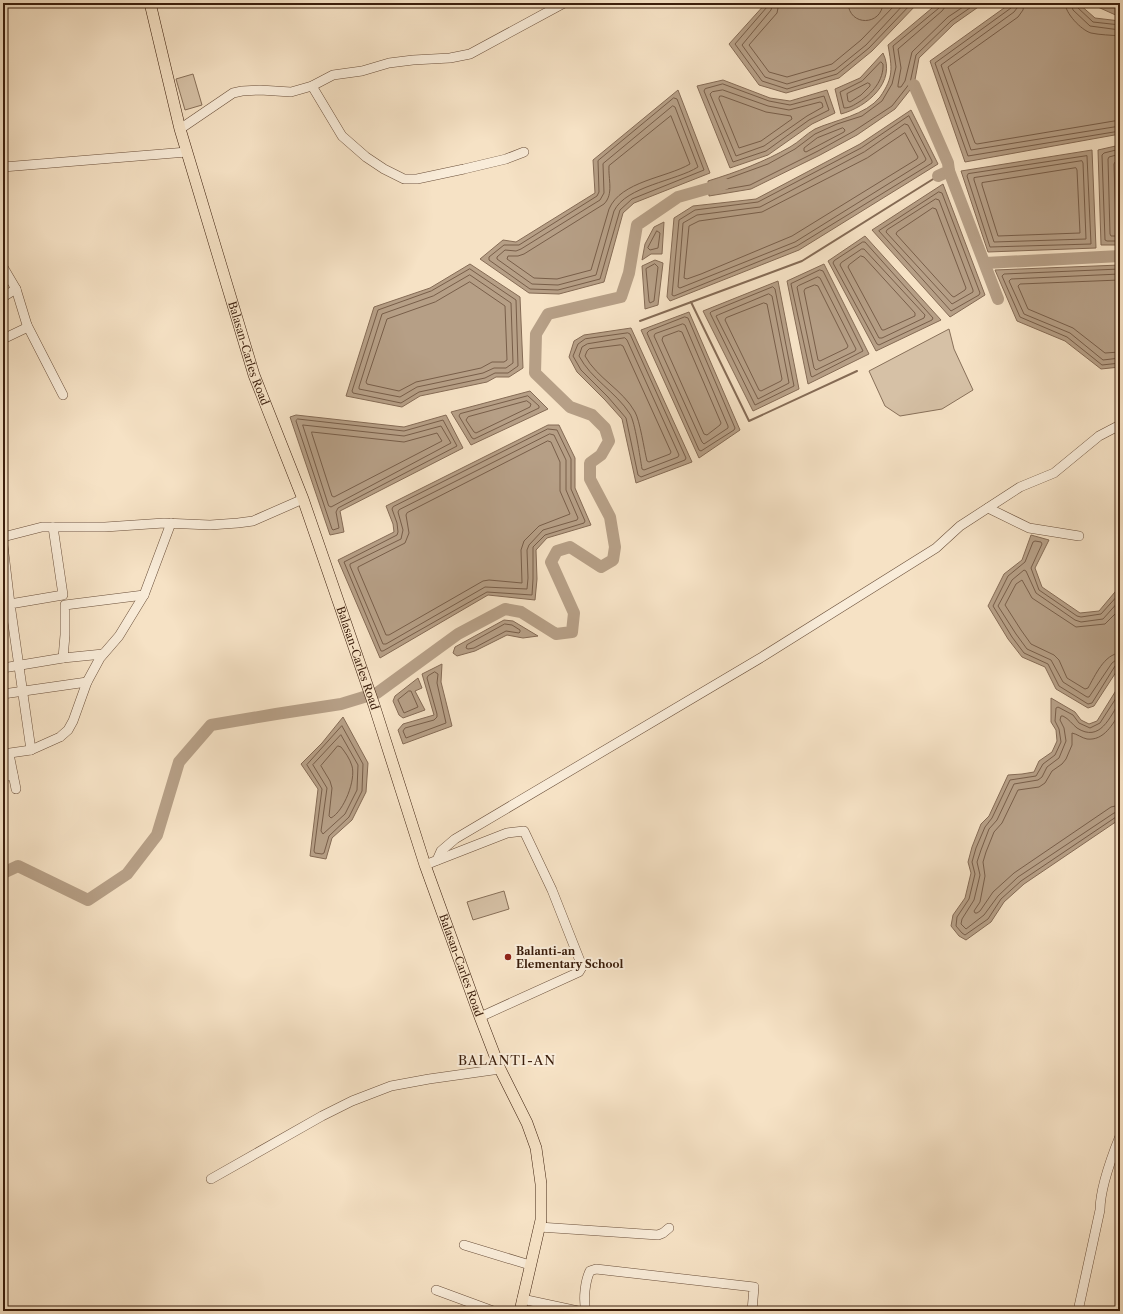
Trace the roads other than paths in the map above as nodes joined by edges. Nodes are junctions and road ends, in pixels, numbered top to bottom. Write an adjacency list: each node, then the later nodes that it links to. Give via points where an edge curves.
1 (150, 3): 4 (main road, Balasan-Carles Road)
2 (564, 3): 3 (street, via 470,54 389,63 362,71 333,75)
3 (312, 86): 4 (street, via 291,92 260,90 233,93); 6 (street, via 342,136 366,157 404,179 456,171)
4 (180, 129): 5 (main road, Balasan-Carles Road)
5 (187, 152): 7 (street); 15 (main road, Balasan-Carles Road, via 254,376)
6 (524, 152)
7 (3, 167)
8 (3, 267): 9 (street)
9 (16, 289): 10 (street); 11 (street)
10 (3, 297)
11 (27, 325): 12 (street, via 26,328); 13 (street)
12 (3, 339)
13 (63, 395)
14 (1120, 425): 16 (street, via 1099,436 1054,473 1020,487)
15 (303, 499): 17 (street, via 253,521 210,525); 39 (main road, Balasan-Carles Road, via 374,705)
16 (988, 508): 20 (street, via 1029,528); 38 (street, via 960,526 936,548 762,657 455,839 441,851)
17 (171, 523): 18 (street); 23 (street)
18 (53, 527): 19 (street); 22 (street)
19 (3, 536)
20 (1078, 536)
21 (3, 544): 24 (street)
22 (63, 595): 24 (street); 25 (street)
23 (144, 595): 25 (street); 26 (street, via 119,636)
24 (6, 604): 28 (street)
25 (65, 605): 27 (street)
26 (104, 654): 27 (street); 30 (street)
27 (63, 658): 28 (street)
28 (18, 665): 29 (street); 31 (street)
29 (3, 668)
30 (87, 682): 31 (street); 33 (street, via 68,730 60,737)
31 (22, 692): 32 (street); 33 (street)
32 (3, 694)
33 (31, 750): 34 (street)
34 (6, 754): 35 (street)
35 (13, 775): 36 (street); 37 (street)
36 (3, 777)
37 (16, 789)
38 (437, 860): 39 (street); 40 (street, via 507,833 524,831 552,890 582,967 579,972)
39 (425, 865): 40 (main road, Balasan-Carles Road)
40 (480, 1017): 41 (main road, Balasan-Carles Road)
41 (500, 1070): 43 (street, via 391,1086 322,1116); 44 (main road, Balasan-Carles Road, via 527,1123 536,1148 542,1184)
42 (1120, 1136): 55 (street, via 1100,1202)
43 (211, 1179)
44 (539, 1227): 45 (street, via 658,1235); 47 (main road, Balasan-Carles Road)
45 (669, 1228)
46 (464, 1245): 47 (street)
47 (530, 1265): 49 (main road, Balasan-Carles Road)
48 (436, 1290): 50 (street)
49 (522, 1299): 51 (main road, Balasan-Carles Road); 52 (street)
50 (493, 1311)
51 (520, 1311)
52 (578, 1311)
53 (586, 1311): 54 (street, via 584,1305 587,1276 596,1268 754,1287)
54 (752, 1311)
55 (1078, 1311)

